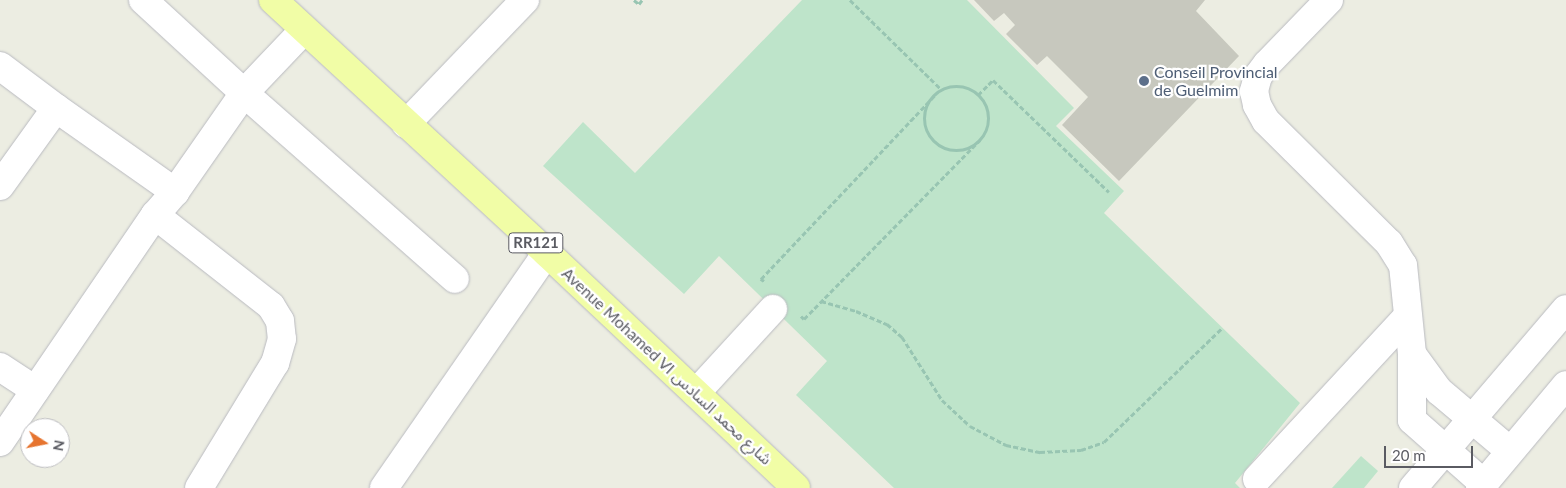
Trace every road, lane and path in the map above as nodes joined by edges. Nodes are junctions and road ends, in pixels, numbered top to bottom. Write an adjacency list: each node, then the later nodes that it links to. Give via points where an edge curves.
1 (143, 0): 11 (street)
2 (273, 0): 8 (main road, Avenue Mohamed VI شارع محمد السادس / RR121)
3 (525, 0): 15 (street)
4 (634, 0): 5 (path, via 638,4)
5 (642, 0)
6 (850, 0): 10 (path)
7 (1329, 0): 26 (street, via 1258,76 1254,91 1257,106 1266,121 1389,244 1403,265)
8 (304, 30): 11 (street); 15 (main road, Avenue Mohamed VI شارع محمد السادس / RR121)
9 (0, 66): 14 (street)
10 (942, 90): 12 (path); 13 (path, via 961,87)
11 (244, 93): 18 (street); 22 (street)
12 (936, 94): 16 (path, via 925,111 927,132 933,140 941,147 962,150); 24 (path, via 761,279)
13 (978, 96): 16 (path, via 987,110 988,120); 19 (path, via 993,80)
14 (56, 108): 17 (street); 18 (street)
15 (406, 124): 21 (main road, Avenue Mohamed VI شارع محمد السادس / RR121)
16 (980, 140): 23 (path)
17 (0, 186)
18 (175, 192): 20 (street)
19 (1109, 192)
20 (155, 215): 31 (street); 39 (street, via 271,306 280,321 282,339 274,362)
21 (547, 253): 32 (main road, Avenue Mohamed VI شارع محمد السادس / RR121); 40 (street)
22 (455, 279)
23 (821, 301): 24 (path, via 804,319); 27 (path, via 887,324 902,337 942,400 970,426 1006,445 1040,452 1082,450 1104,442)
24 (779, 302): 32 (street)
25 (1566, 309): 33 (street)
26 (1408, 316): 28 (street); 37 (street)
27 (1222, 328)
28 (1412, 354): 33 (street, via 1439,391); 35 (street, via 1412,420)
29 (0, 368): 31 (street)
30 (1566, 385): 36 (street)
31 (35, 390): 34 (street)
32 (696, 393): 41 (main road, Avenue Mohamed VI شارع محمد السادس / RR121)
33 (1472, 418): 35 (street); 36 (street)
34 (0, 442)
35 (1446, 450): 38 (street); 42 (street)
36 (1510, 452): 38 (street)
37 (1257, 479)
38 (1481, 486)
39 (199, 488)
40 (384, 488)
41 (796, 488)
42 (1413, 488)

